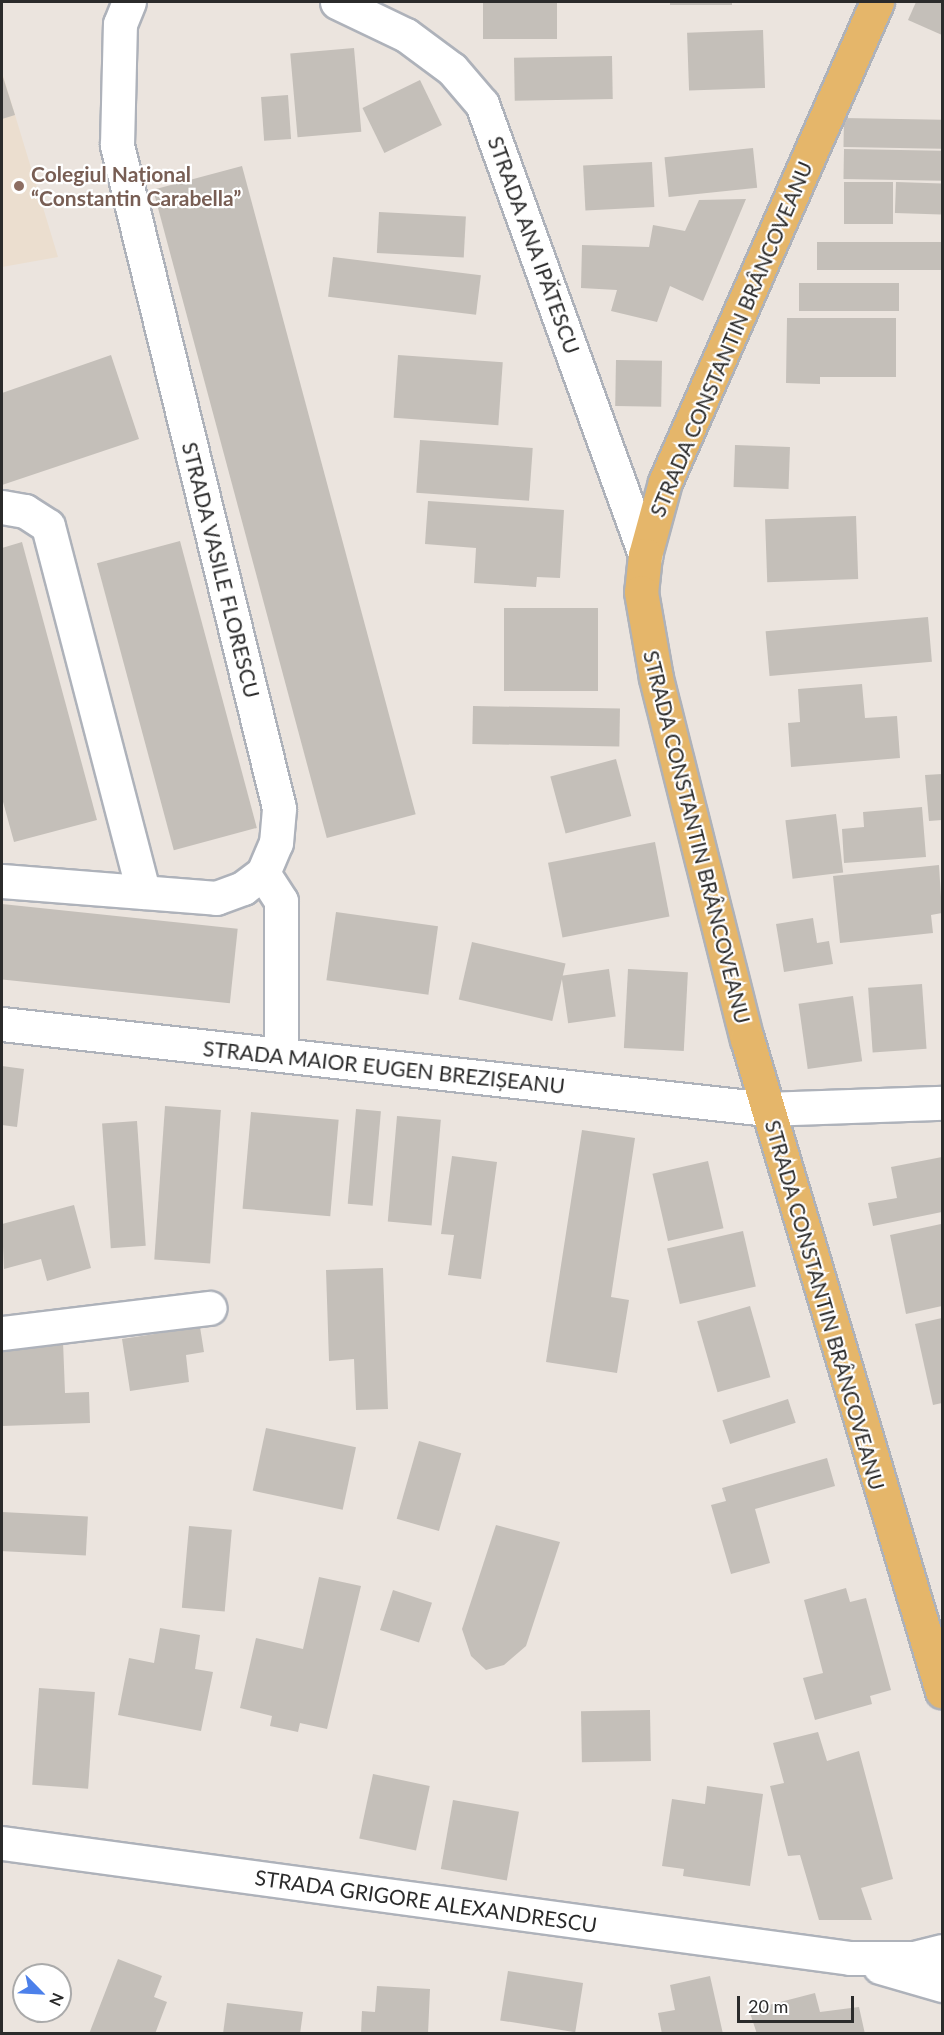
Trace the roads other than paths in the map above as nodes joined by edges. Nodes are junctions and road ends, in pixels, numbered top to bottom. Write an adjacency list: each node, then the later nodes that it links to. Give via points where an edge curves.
1 (129, 2): 6 (street, STRADA VASILE FLORESCU, via 120,24 117,145 279,808 276,843)
2 (338, 2): 5 (street, STRADA ANA IPĂTESCU, via 406,36 452,69 482,104)
3 (877, 2): 5 (main road, STRADA CONSTANTIN BRÂNCOVEANU, via 665,482)
4 (2, 507): 8 (street, via 25,511 48,526)
5 (645, 555): 12 (main road, STRADA CONSTANTIN BRÂNCOVEANU, via 641,592 656,678)
6 (263, 873): 8 (street, via 243,888 216,898); 10 (street, via 281,901)
7 (2, 881): 8 (street)
8 (143, 892)
9 (2, 1024): 10 (street, STRADA MAIOR EUGEN BREZIȘEANU)
10 (281, 1055): 12 (street, STRADA MAIOR EUGEN BREZIȘEANU)
11 (942, 1103): 12 (street, STRADA MAIOR EUGEN BREZIȘEANU)
12 (767, 1109): 15 (main road, STRADA CONSTANTIN BRÂNCOVEANU)
13 (210, 1308): 14 (street)
14 (2, 1333)
15 (942, 1691)
16 (2, 1843): 18 (street, STRADA GRIGORE ALEXANDRESCU)
17 (942, 1951): 18 (street, STRADA GRIGORE ALEXANDRESCU, via 914,1959)
18 (850, 1958): 19 (street, STRADA GRIGORE ALEXANDRESCU)
19 (941, 1987)

